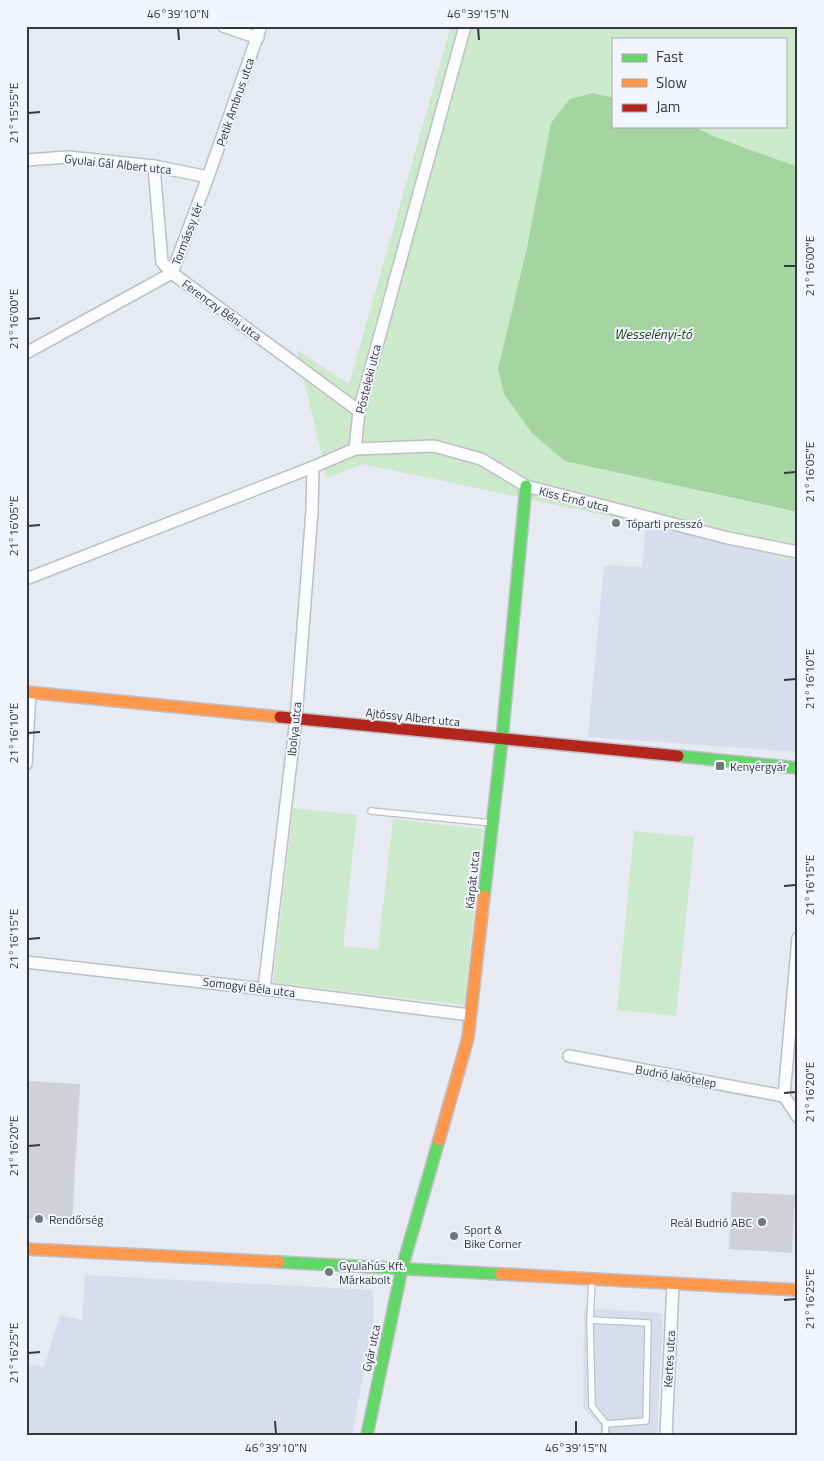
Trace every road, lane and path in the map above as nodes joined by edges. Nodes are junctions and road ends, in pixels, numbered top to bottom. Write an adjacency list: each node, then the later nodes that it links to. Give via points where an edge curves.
1 (223, 26): 3 (street)
2 (465, 26): 9 (street, Pósteleki utca)
3 (259, 32): 6 (street, Petik Ambrus utca)
4 (26, 160): 5 (street, Gyulai Gál Albert utca, via 68,157)
5 (154, 166): 6 (street, Gyulai Gál Albert utca); 7 (street, Tormássy tér, via 162,262)
6 (208, 177): 7 (street, Tormássy tér)
7 (172, 273): 8 (street, Ferenczy Béni utca); 9 (street, Ferenczy Béni utca)
8 (26, 353)
9 (359, 411): 10 (street, Pósteleki utca)
10 (355, 449): 11 (street); 12 (street, Kiss Ernő utca, via 434,446 481,459)
11 (313, 467): 14 (street); 16 (street, Ibolya utca)
12 (526, 486): 13 (street, Kiss Ernő utca, via 728,538); 17 (street, Kárpát utca)
13 (798, 552)
14 (26, 579)
15 (28, 692): 16 (street, Ajtóssy Albert utca); 18 (street)
16 (296, 719): 17 (street, Ajtóssy Albert utca); 24 (street, Ibolya utca)
17 (502, 739): 19 (street, Ajtóssy Albert utca); 21 (street, Kárpát utca)
18 (26, 764)
19 (798, 768)
20 (371, 811): 21 (lane)
21 (492, 822): 25 (street, Kárpát utca)
22 (798, 938): 27 (street)
23 (26, 962): 24 (street, Somogyi Béla utca)
24 (264, 989): 25 (street, Somogyi Béla utca)
25 (470, 1015): 30 (street, Kárpát utca, via 468,1038)
26 (569, 1056): 27 (street, Budrió lakótelep)
27 (784, 1096): 28 (street)
28 (798, 1117)
29 (26, 1249): 30 (street)
30 (402, 1268): 31 (street); 36 (street, Gyár utca)
31 (592, 1279): 32 (street); 34 (lane)
32 (672, 1284): 33 (street); 38 (street, Kertes utca)
33 (798, 1290)
34 (590, 1320): 35 (lane, via 592,1406); 35 (lane, via 648,1323 646,1421)
35 (606, 1424): 37 (lane)
36 (367, 1435)
37 (605, 1435)
38 (666, 1435)

